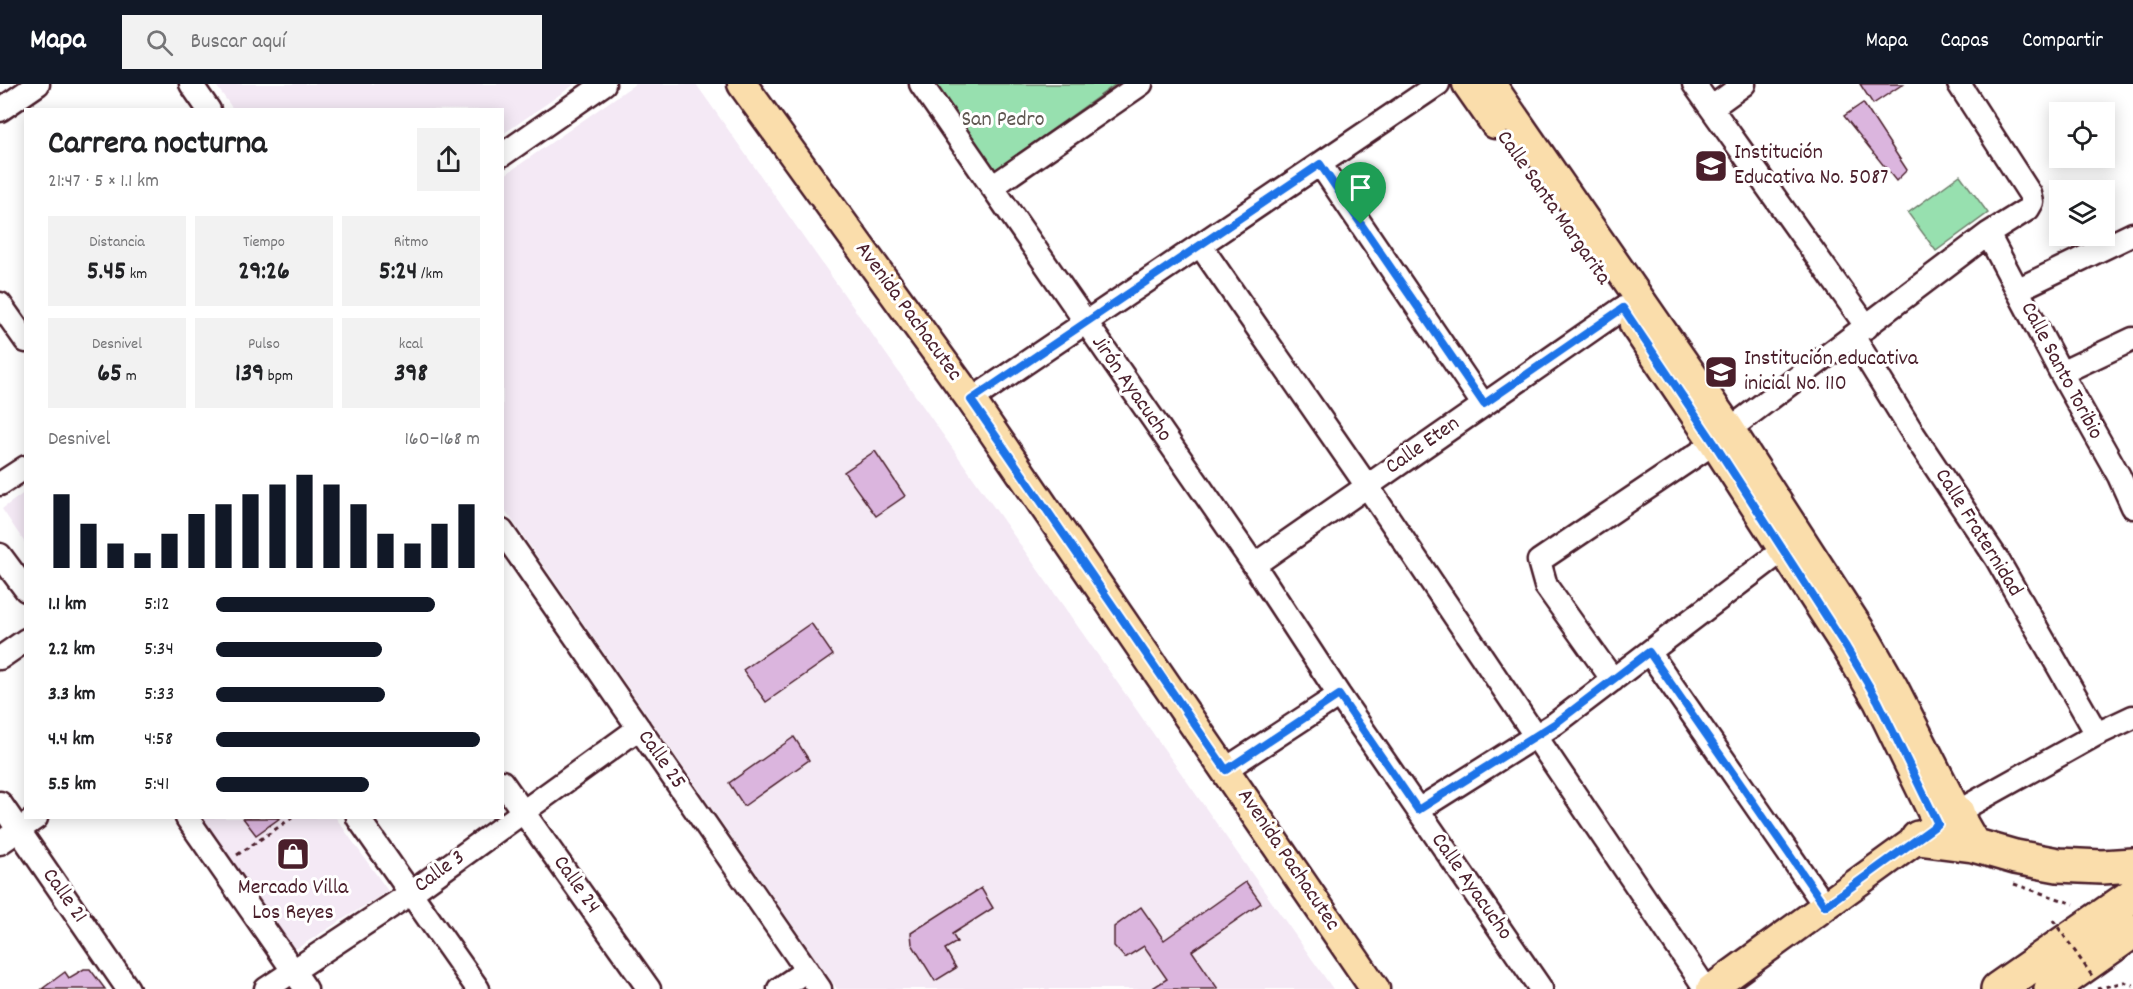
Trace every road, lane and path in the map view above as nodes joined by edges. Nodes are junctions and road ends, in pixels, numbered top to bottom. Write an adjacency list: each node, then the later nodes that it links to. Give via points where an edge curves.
1 (38, 84): 13 (street)
2 (191, 84): 14 (street)
3 (604, 84): 17 (street)
4 (742, 84): 31 (main road, Avenida Pachacutec)
5 (921, 84): 19 (street, Jirón Ayacucho)
6 (1141, 84): 19 (street)
7 (1438, 84): 18 (street)
8 (1467, 84): 25 (main road, Calle Santa Margarita)
9 (1491, 84): 33 (main road, Calle Santa Margarita)
10 (1694, 84): 15 (street, Calle Fraternidad)
11 (1744, 84): 15 (street)
12 (1959, 84): 20 (street, via 2032,202 2028,209)
13 (19, 97): 16 (street)
14 (208, 108)
15 (1711, 108): 27 (street, Calle Fraternidad)
16 (0, 110)
17 (504, 154)
18 (1320, 164): 22 (street); 32 (street)
19 (992, 187): 26 (street, Jirón Ayacucho)
20 (1988, 234): 23 (street, Calle Santo Toribio); 27 (street)
21 (2133, 234): 23 (street)
22 (1200, 245): 26 (street); 37 (street)
23 (2018, 290): 30 (street, Calle Santo Toribio)
24 (0, 304): 28 (street)
25 (1623, 308): 32 (street, Calle Eten); 33 (main road, Calle Santa Margarita)
26 (1085, 322): 31 (street); 42 (street, Jirón Ayacucho)
27 (1860, 332): 33 (street); 51 (street, Calle Fraternidad, via 1914,435 1997,559)
28 (24, 338)
29 (2133, 339): 30 (street)
30 (2061, 374): 35 (street, Calle Santo Toribio)
31 (971, 400): 53 (main road, Avenida Pachacutec)
32 (1484, 404): 37 (street, Calle Eten)
33 (1722, 436): 40 (main road, Calle Santa Margarita); 47 (street, via 1539,561 1546,586); 62 (main road, Calle Santa Margarita, via 1866,639 1894,688)
34 (24, 468): 36 (street)
35 (2126, 472): 38 (street, Calle Santo Toribio)
36 (0, 484)
37 (1367, 486): 42 (street, Calle Eten); 52 (street)
38 (2133, 507)
39 (504, 534): 50 (street, Calle 25)
40 (1784, 550): 45 (street); 62 (main road, Calle Santa Margarita, via 1878,701)
41 (0, 555): 43 (street)
42 (1254, 565): 48 (street, Jirón Ayacucho)
43 (24, 587)
44 (24, 640): 46 (street)
45 (1649, 652): 47 (street); 69 (street)
46 (0, 658)
47 (1613, 680): 52 (street)
48 (1339, 695): 53 (street); 56 (street, Calle Ayacucho)
49 (2133, 717): 51 (street)
50 (639, 728): 57 (street, Calle 3); 73 (street, Calle 25)
51 (2097, 734): 62 (street)
52 (1536, 736): 56 (street); 85 (street)
53 (1226, 770): 83 (main road, Avenida Pachacutec)
54 (504, 785): 57 (street, Calle 24)
55 (0, 803): 61 (street, Calle 21)
56 (1418, 810): 84 (street, Calle Ayacucho)
57 (524, 812): 67 (street, Calle 3); 80 (street, Calle 24)
58 (188, 819): 72 (street)
59 (291, 819): 64 (path)
60 (359, 819): 67 (street)
61 (27, 824): 63 (street); 76 (street, Calle 21)
62 (1938, 825): 65 (highway); 65 (highway, via 1965,833); 69 (main road)
63 (0, 843)
64 (256, 843)
65 (1973, 845): 66 (highway, via 2058,864)
66 (2133, 865)
67 (411, 893): 72 (street, Calle 3); 79 (street)
68 (2133, 895): 87 (highway)
69 (1825, 906): 86 (main road)
70 (2054, 920): 74 (path, bridge)
71 (2133, 931): 88 (highway)
72 (293, 970): 77 (street, Calle 3); 78 (street)
73 (807, 970): 81 (street); 82 (street, Calle 25)
74 (2095, 981)
75 (2133, 985): 89 (path, via 2124,982)
76 (128, 989)
77 (266, 989)
78 (306, 989)
79 (478, 989)
80 (649, 989)
81 (779, 989)
82 (820, 989)
83 (1375, 989)
84 (1541, 989)
85 (1706, 989)
86 (1711, 989)
87 (1998, 989)
88 (2051, 989)
89 (2097, 989)

